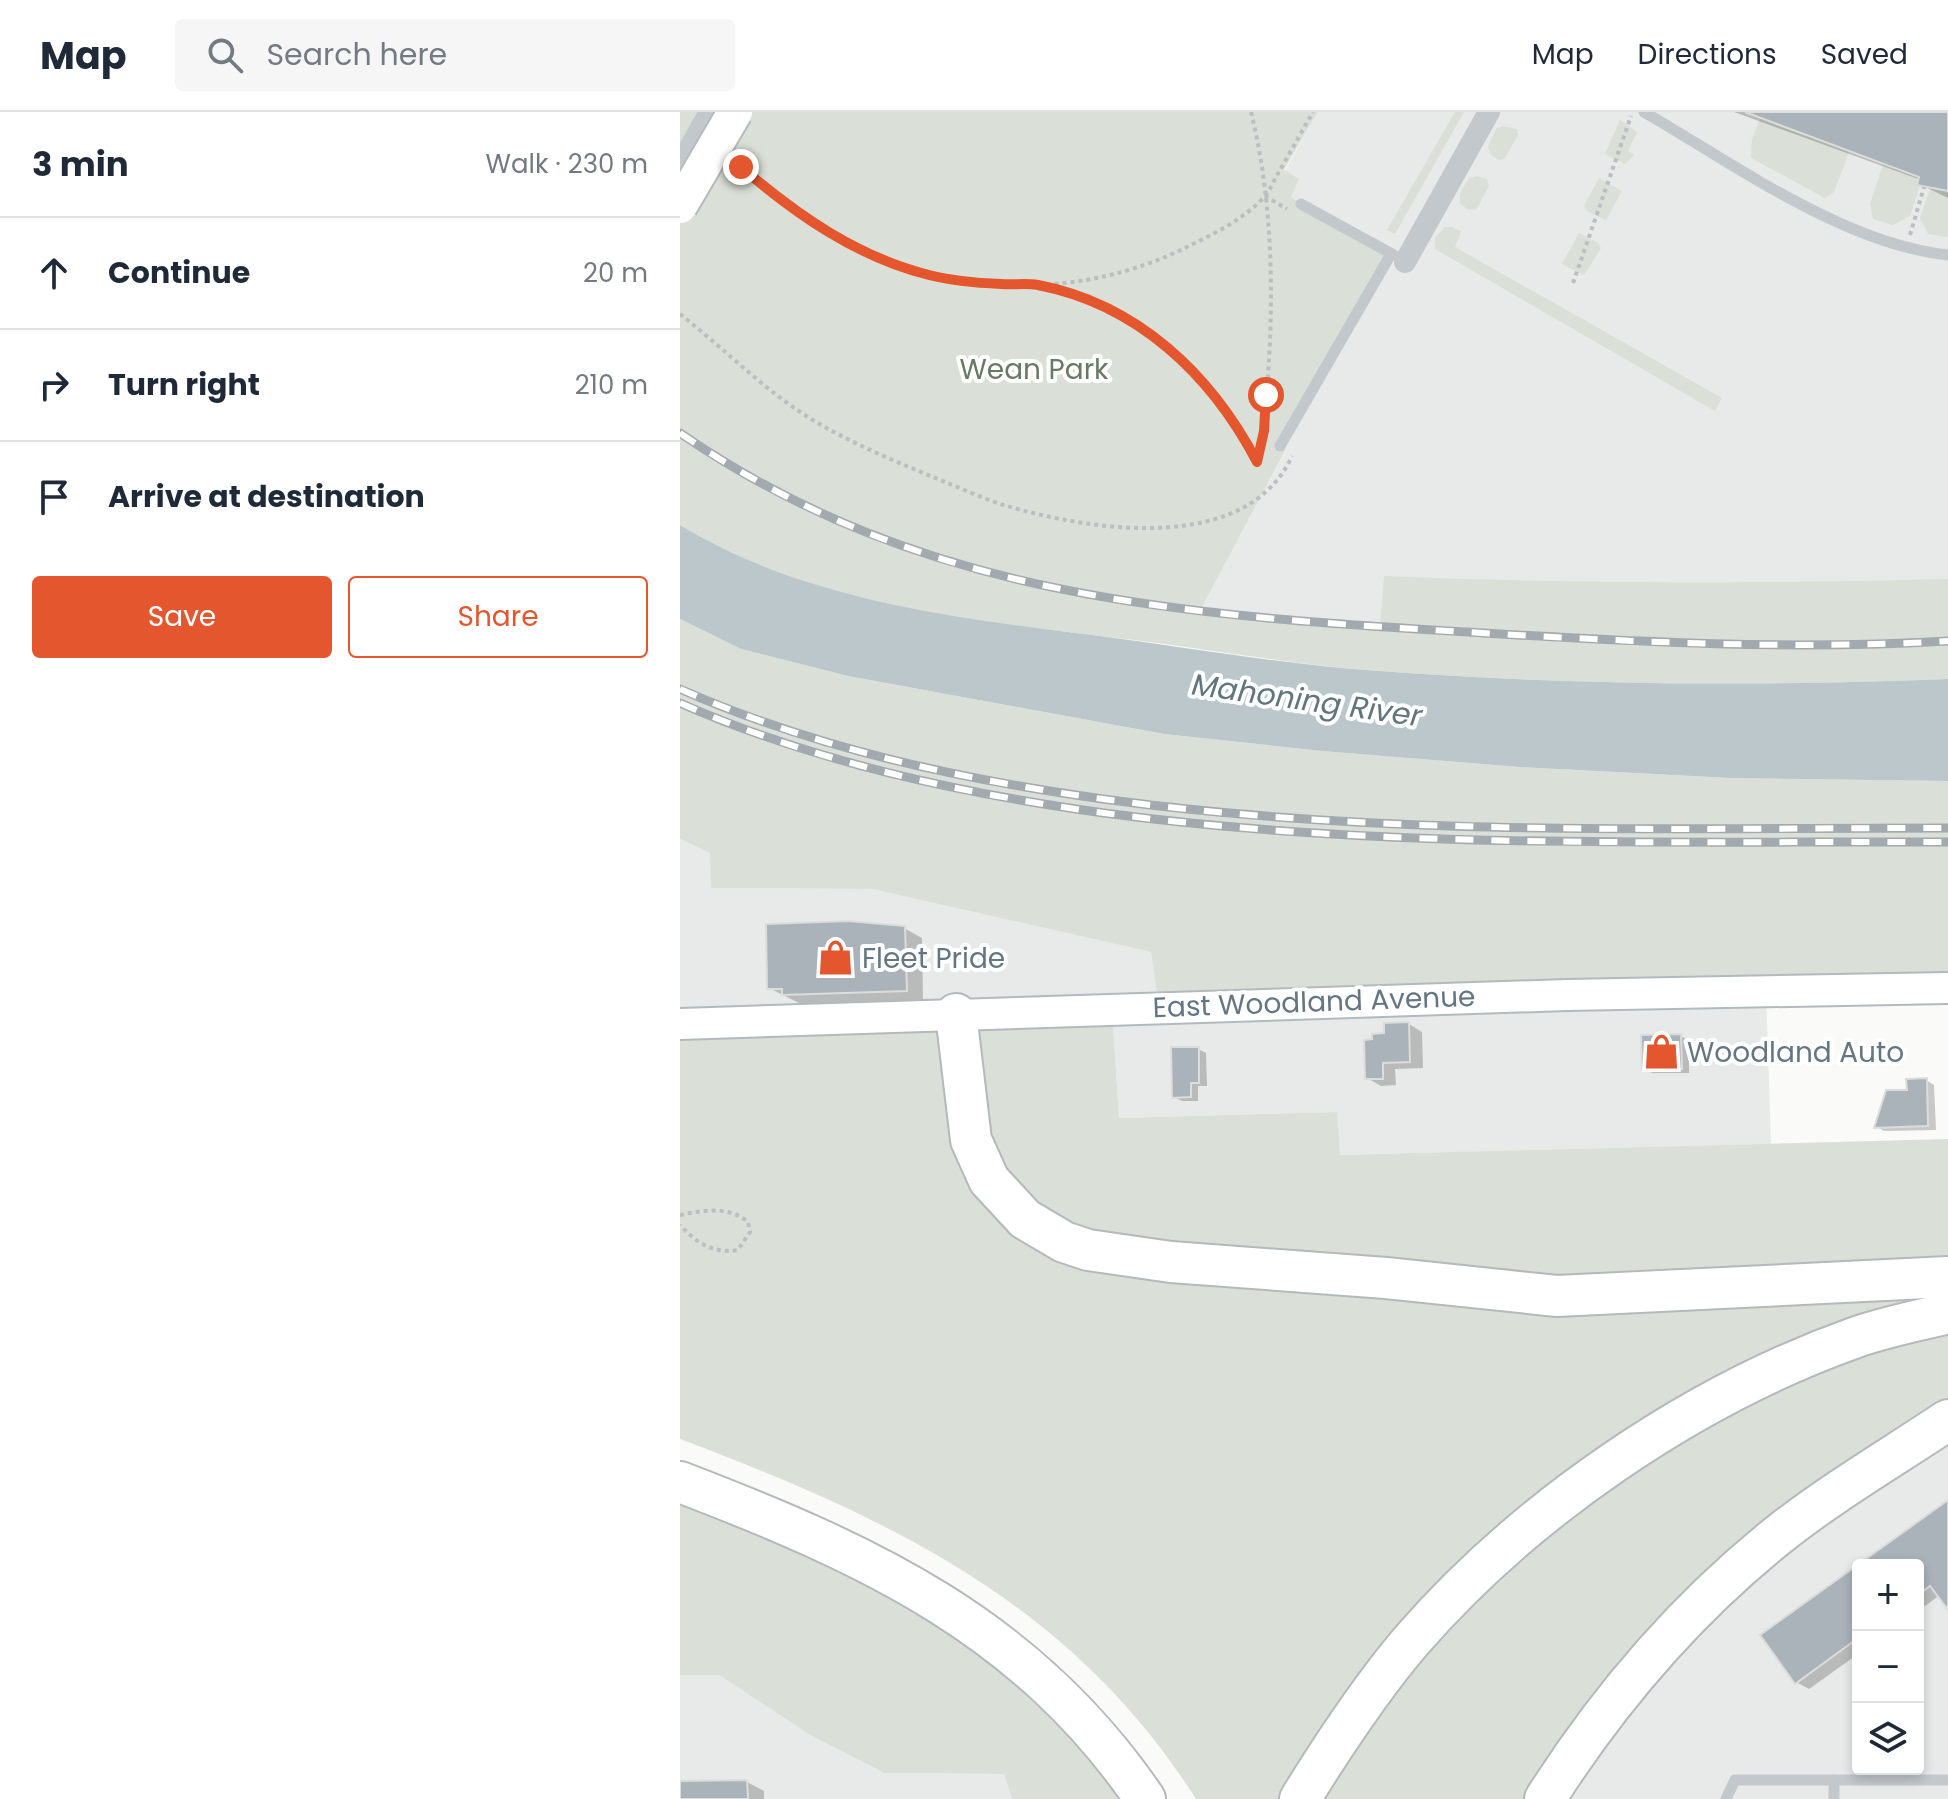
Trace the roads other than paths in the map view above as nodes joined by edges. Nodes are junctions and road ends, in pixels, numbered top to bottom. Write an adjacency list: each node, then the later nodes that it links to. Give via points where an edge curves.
1 (710, 112): 5 (street)
2 (735, 112): 7 (main road, bridge)
3 (1489, 112): 9 (street)
4 (1644, 112): 8 (lane, via 1819,214 1872,236)
5 (680, 165)
6 (1301, 204): 9 (lane)
7 (680, 206)
8 (1948, 255)
9 (1398, 258): 10 (lane)
10 (1280, 446)
11 (1948, 988): 12 (main road, East Woodland Avenue)
12 (956, 1014): 13 (main road, East Woodland Avenue); 14 (highway, via 971,1140 989,1180 1025,1219 1088,1250 1557,1296)
13 (680, 1024)
14 (1948, 1277)
15 (1948, 1313): 21 (highway, via 1821,1350 1686,1416 1605,1468 1531,1525 1412,1640)
16 (1948, 1420): 22 (highway, via 1813,1509 1723,1582 1609,1707)
17 (680, 1482): 20 (highway, via 881,1568 960,1615 1021,1660 1075,1710)
18 (1834, 1780): 19 (lane); 23 (lane, via 1735,1780); 24 (lane)
19 (1948, 1780)
20 (1145, 1799)
21 (1300, 1799)
22 (1545, 1799)
23 (1726, 1799)
24 (1834, 1799)

